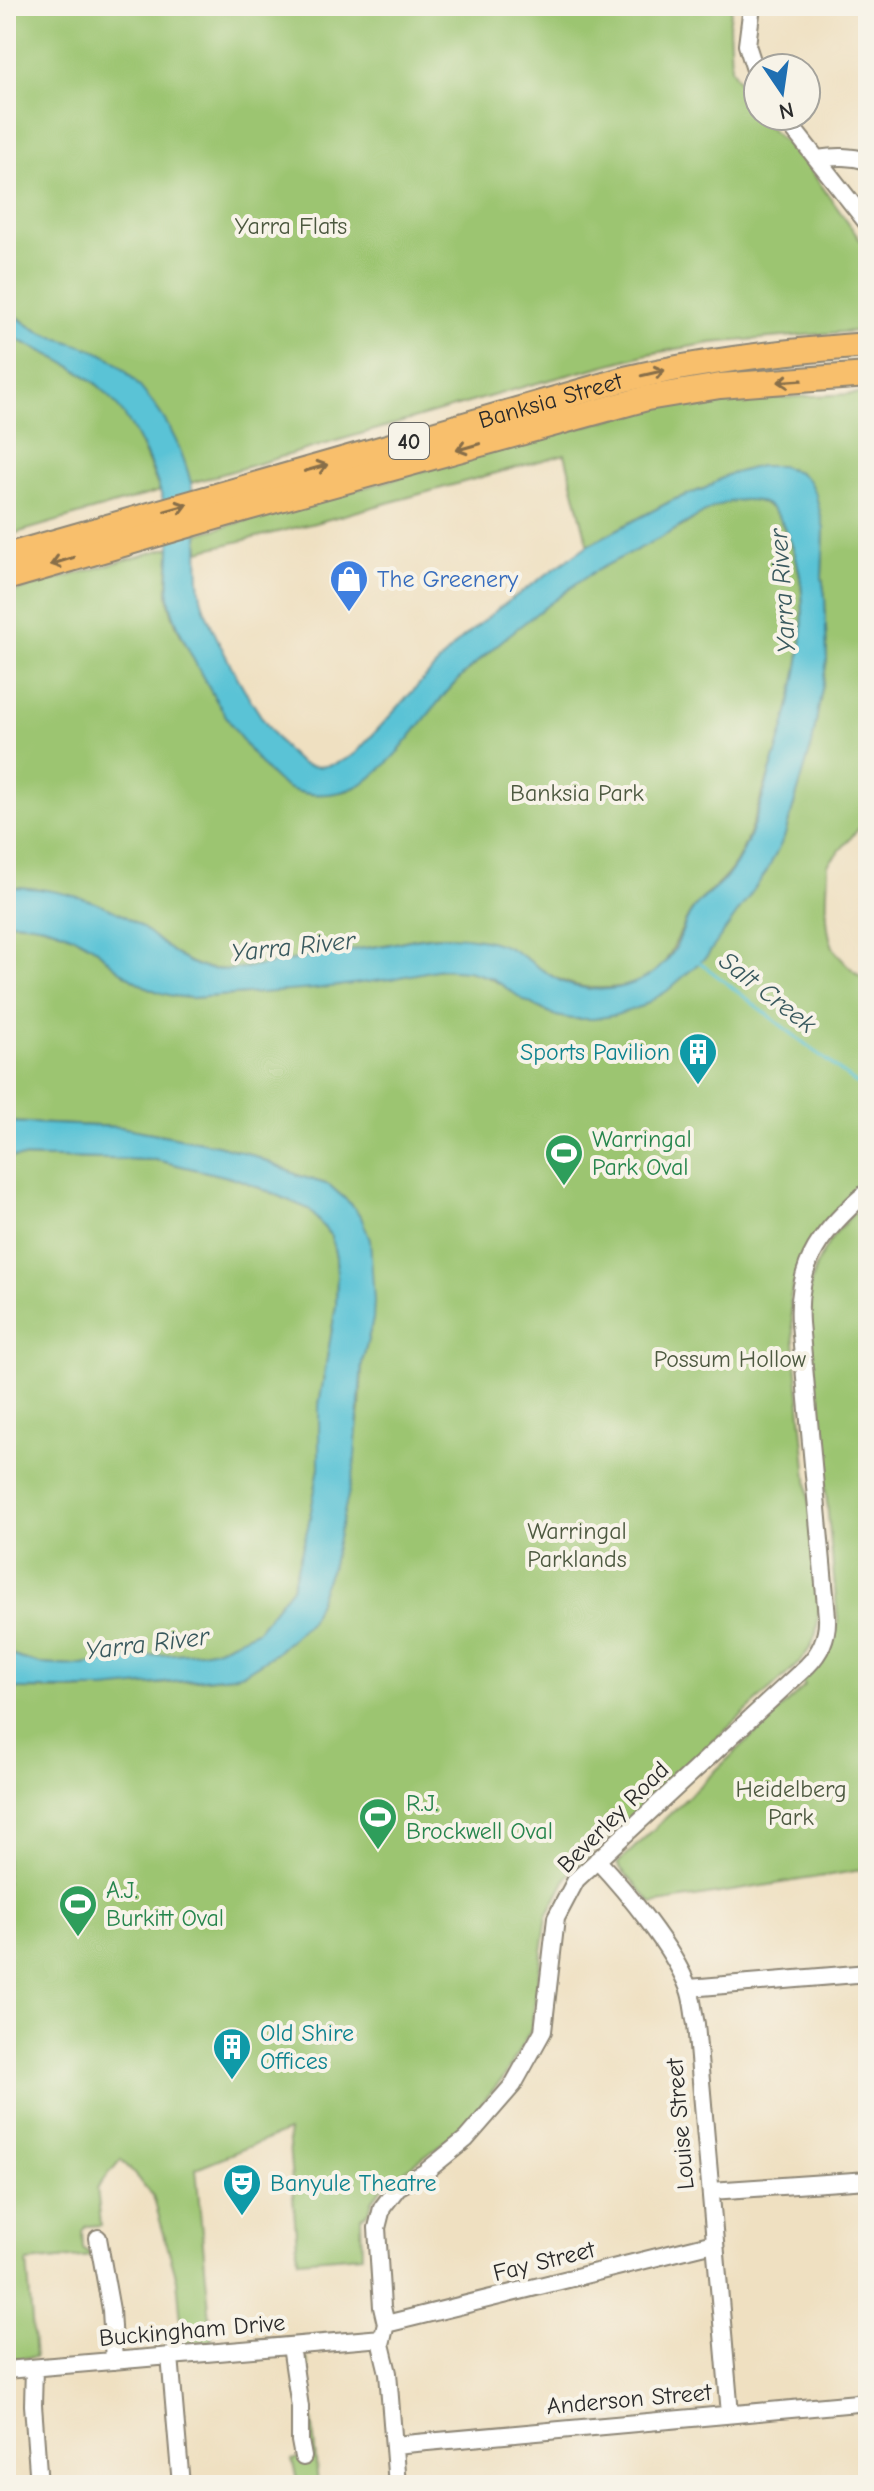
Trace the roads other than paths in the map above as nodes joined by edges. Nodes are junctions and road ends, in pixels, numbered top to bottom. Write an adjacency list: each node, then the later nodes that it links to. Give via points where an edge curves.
1 (752, 6): 2 (street)
2 (749, 52)
3 (796, 132): 4 (street)
4 (817, 159): 5 (street); 6 (street)
5 (860, 159): 6 (street, via 838,165)
6 (833, 179): 7 (street)
7 (868, 224)
8 (868, 345): 10 (highway, Banksia Street / 40, one-way to 8, via 470,423 655,372 738,357)
9 (868, 375): 10 (highway, Banksia Street / 40, one-way to 10, via 661,395)
10 (244, 499): 11 (highway, 40)
11 (114, 536): 12 (highway, 40); 13 (highway, 40, one-way to 13)
12 (6, 556)
13 (6, 578)
14 (868, 1191): 15 (street, Beverley Road, via 819,1242 800,1289 827,1617 823,1644 807,1666)
15 (597, 1860): 17 (street, Louise Street, via 645,1919); 22 (street, Beverley Road, via 576,1880 556,1918 543,2031 513,2085 466,2139 398,2187 382,2208 377,2228)
16 (868, 1973): 17 (street)
17 (689, 1988): 19 (street, Louise Street)
18 (868, 2180): 19 (street)
19 (711, 2191): 21 (street, Louise Street)
20 (98, 2238): 25 (street)
21 (714, 2243): 22 (street, Fay Street); 29 (street, Louise Street)
22 (384, 2331): 23 (street, Buckingham Drive); 30 (street, Beverley Road, via 381,2344)
23 (291, 2346): 24 (street, Buckingham Drive); 31 (street)
24 (170, 2356): 25 (street, Buckingham Drive); 33 (street)
25 (114, 2361): 26 (street, Buckingham Drive)
26 (29, 2368): 27 (street, Buckingham Drive); 32 (street)
27 (6, 2370)
28 (868, 2402): 29 (street, Anderson Street)
29 (730, 2414): 30 (street, Anderson Street)
30 (394, 2445): 34 (street, Beverley Road)
31 (303, 2457)
32 (39, 2485)
33 (181, 2485)
34 (397, 2485)

